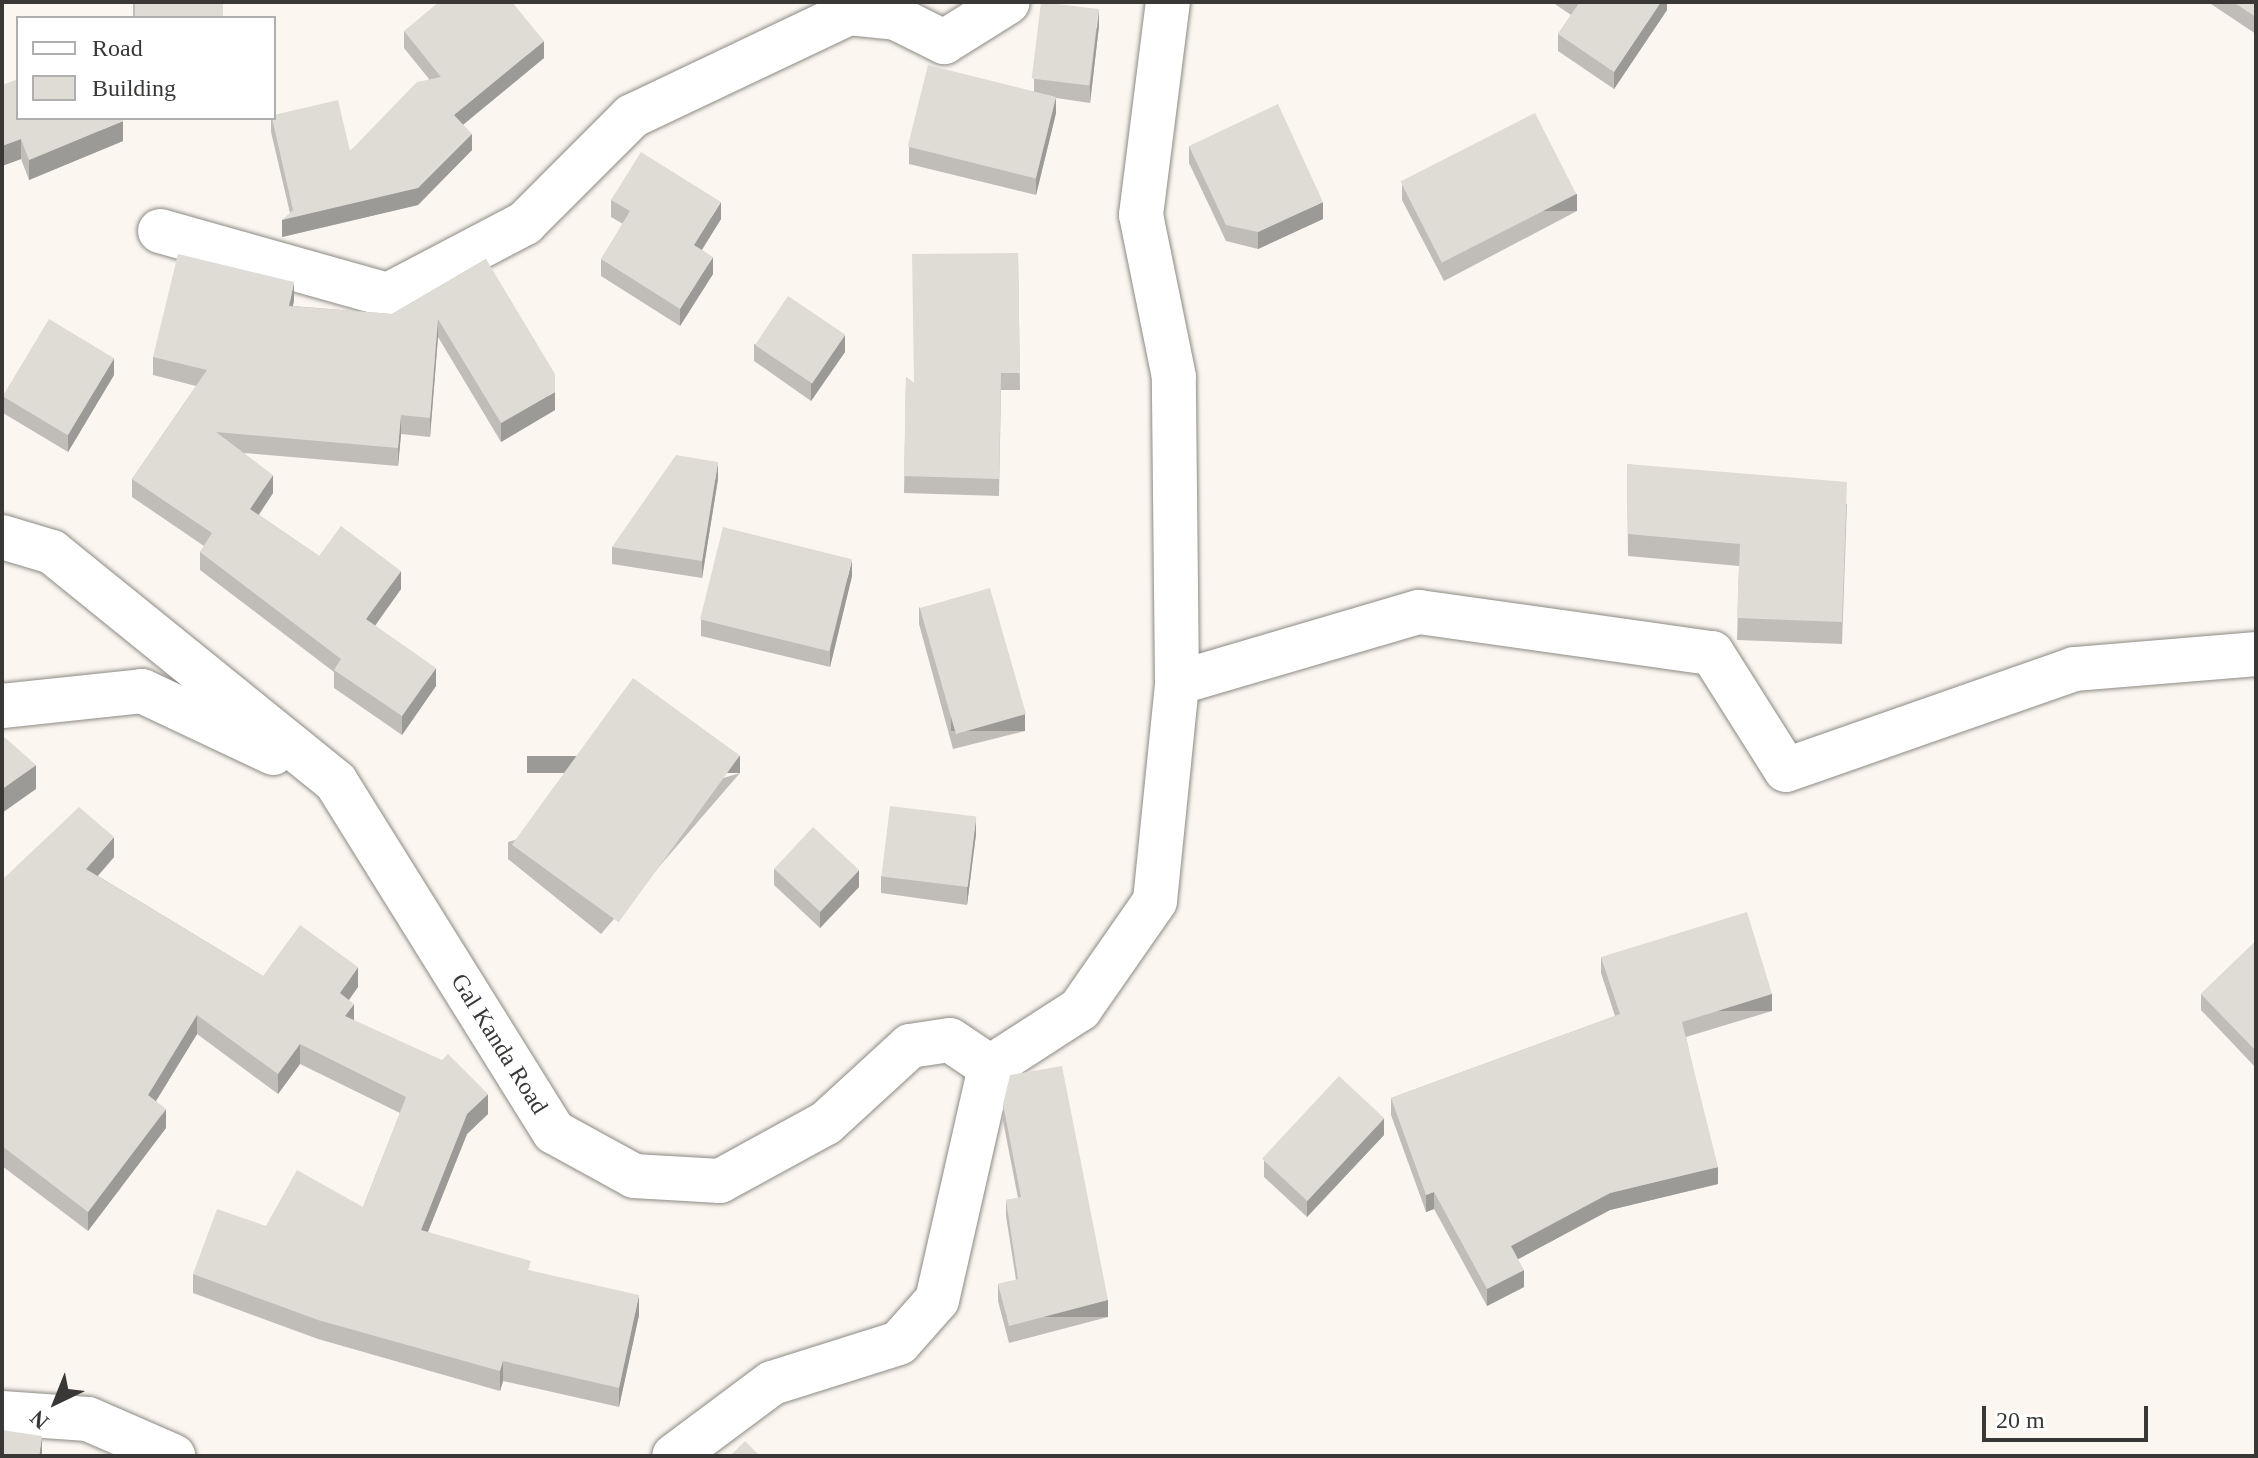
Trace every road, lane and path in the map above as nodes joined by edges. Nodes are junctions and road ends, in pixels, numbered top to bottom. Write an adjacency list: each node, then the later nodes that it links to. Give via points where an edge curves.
1 (1008, 2): 3 (street, via 944,42 896,18 849,13 632,116 525,223 388,295)
2 (1168, 2): 6 (street, via 1141,215 1174,377)
3 (160, 231)
4 (2, 537): 8 (street, Gal Kanda Road, via 52,552)
5 (2256, 654): 6 (street, via 2074,669 1786,770 1712,653 1419,612)
6 (1177, 683): 9 (street, via 1155,901 1080,1009)
7 (2, 706): 8 (street, via 142,691)
8 (336, 782): 9 (street, Gal Kanda Road, via 554,1132 634,1176 720,1181 826,1123 910,1046 950,1040)
9 (990, 1067): 12 (street, via 937,1300 899,1343 772,1383)
10 (2, 1413): 11 (street, via 88,1419)
11 (173, 1456)
12 (674, 1456)

